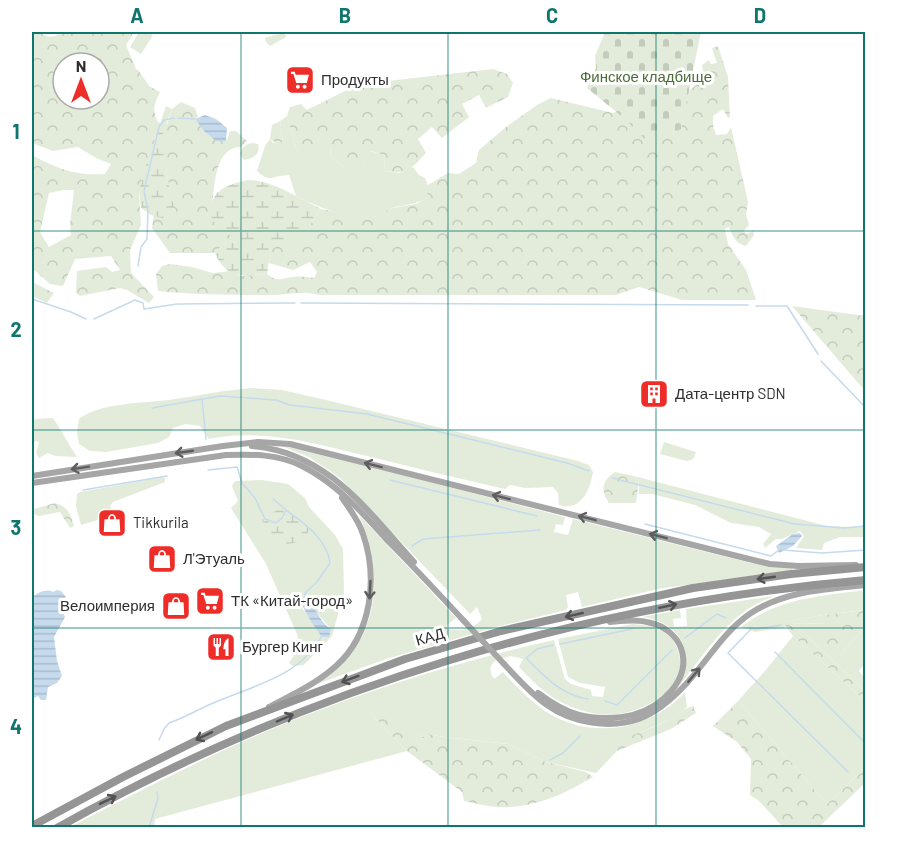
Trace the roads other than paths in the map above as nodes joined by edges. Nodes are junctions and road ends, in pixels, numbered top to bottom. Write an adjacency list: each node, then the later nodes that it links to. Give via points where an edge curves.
1 (239, 445): 2 (main road, one-way to 2); 7 (main road, one-way to 1, via 770,564 290,444); 10 (main road, via 285,451 327,472)
2 (32, 476)
3 (52, 480): 4 (main road); 5 (main road); 6 (main road, via 256,454 302,466)
4 (32, 483)
5 (32, 488)
6 (335, 488): 10 (main road); 13 (main road, one-way to 13, via 358,522 371,564 370,602 364,621 354,645 338,665)
7 (866, 566): 13 (highway, КАД, one-way to 13, via 693,588 501,631 405,659)
8 (866, 580): 11 (highway, КАД, one-way to 8, via 696,600)
9 (866, 585): 12 (main road, one-way to 9, via 531,692 564,715 587,722 629,722 651,714 672,699 737,624 762,607 802,593)
10 (466, 620): 12 (main road, bridge)
11 (591, 622): 12 (main road, via 635,620 665,628 674,636 683,655 680,679 674,688 633,715 587,716 543,697); 15 (highway, КАД, one-way to 11, via 196,756 306,709 408,672)
12 (506, 664)
13 (258, 713): 14 (highway, КАД, one-way to 14, via 190,743)
14 (32, 825)
15 (57, 828)

